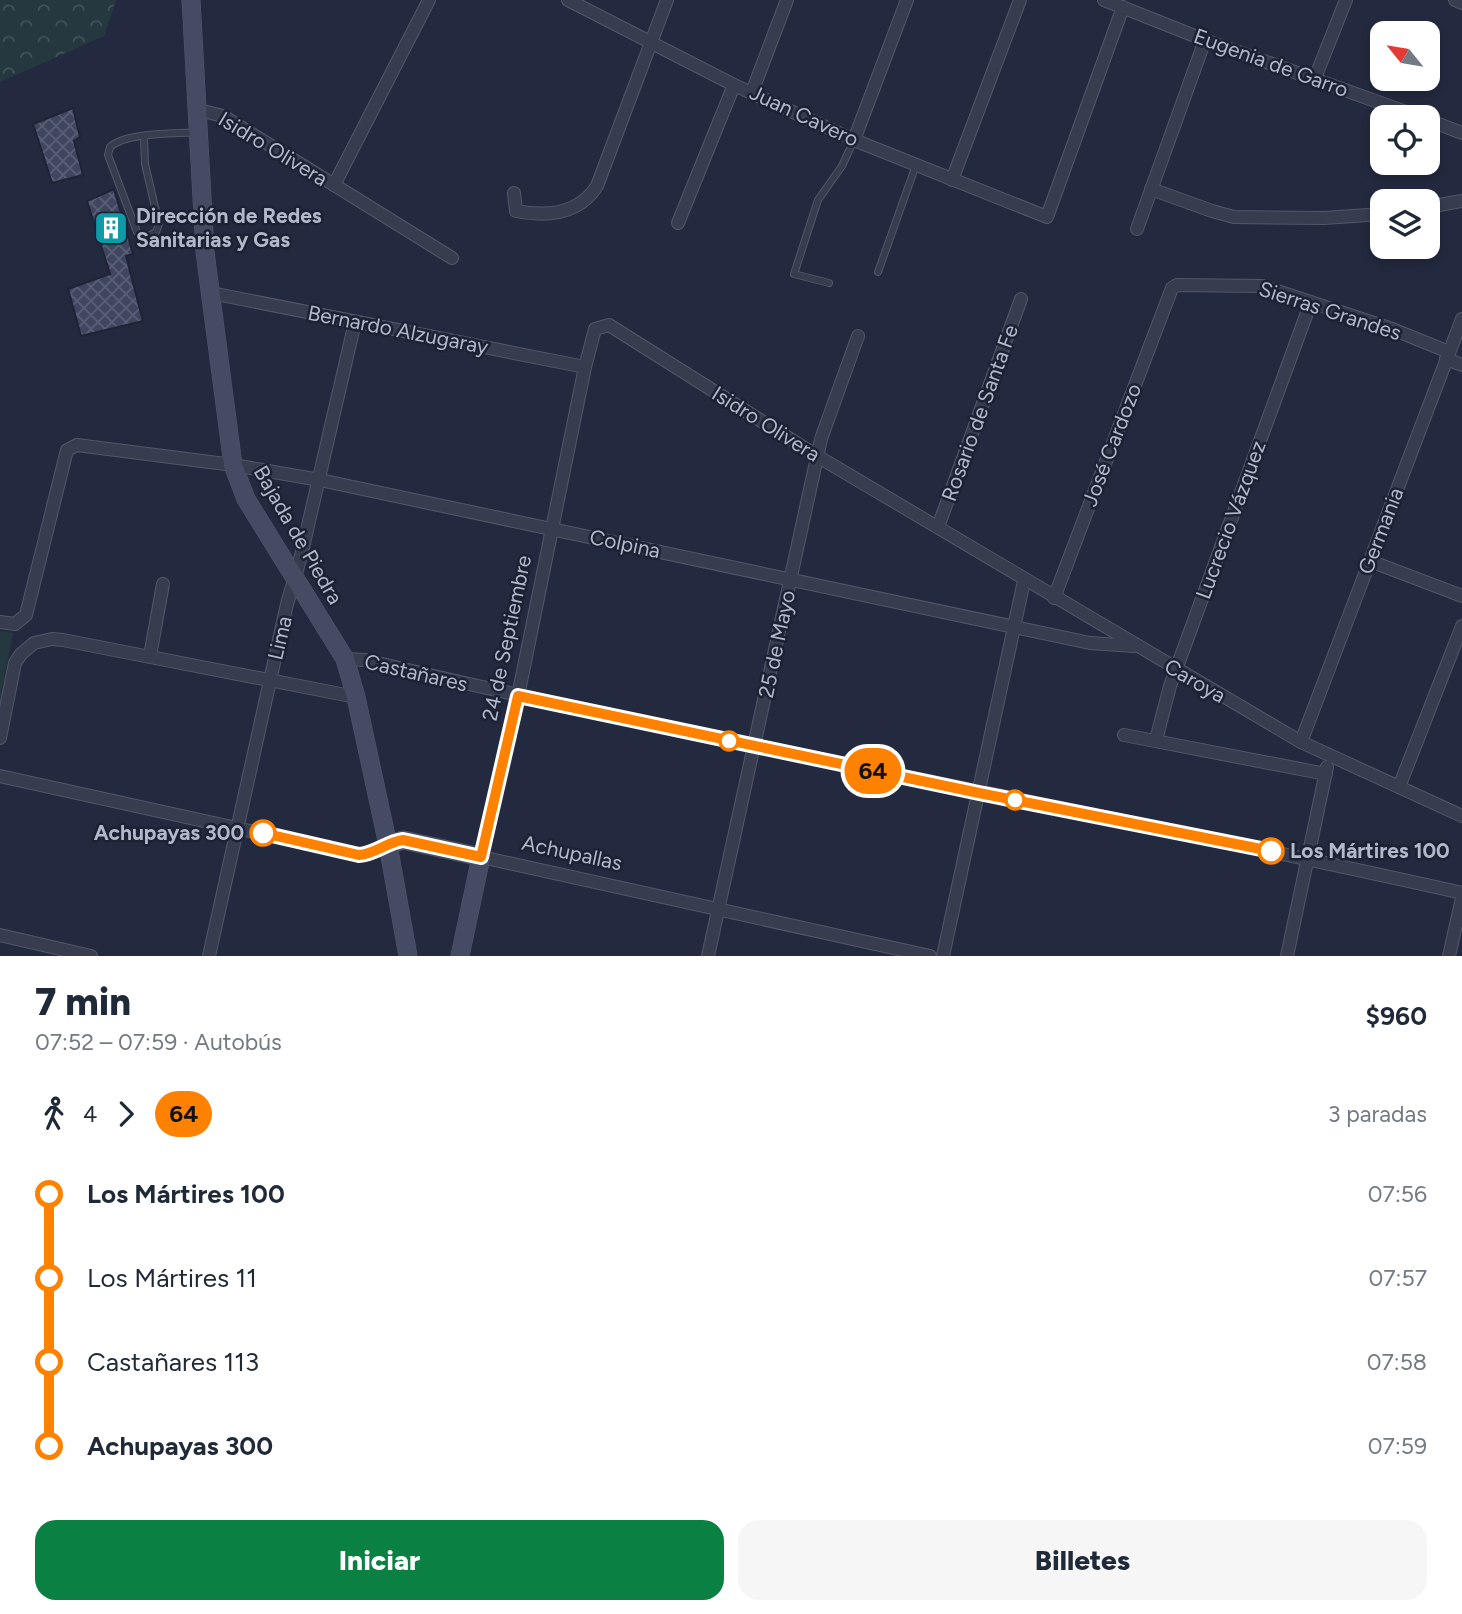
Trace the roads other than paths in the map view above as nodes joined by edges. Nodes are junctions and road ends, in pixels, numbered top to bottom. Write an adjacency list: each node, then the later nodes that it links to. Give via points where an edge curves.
1 (191, 0): 19 (main road, Bajada de Piedra)
2 (429, 0): 27 (street)
3 (568, 0): 14 (street, Juan Cavero)
4 (667, 0): 14 (street)
5 (787, 0): 17 (street)
6 (907, 0): 24 (street)
7 (1020, 0): 26 (street)
8 (1106, 0): 12 (street, Eugenia de Garro)
9 (1346, 0): 15 (street)
10 (1455, 0): 11 (street)
11 (1462, 3)
12 (1122, 7): 13 (street, Eugenia de Garro); 26 (street, Juan Cavero, via 1047,217)
13 (1205, 40): 15 (street, Eugenia de Garro); 28 (street)
14 (651, 42): 16 (street, Juan Cavero); 29 (street, via 591,195 555,214 516,211)
15 (1315, 78): 18 (street, Eugenia de Garro)
16 (734, 85): 17 (street, Juan Cavero); 33 (street)
17 (752, 92): 24 (street, Juan Cavero)
18 (1388, 105)
19 (199, 110): 21 (main road, Bajada de Piedra); 27 (street, Isidro Olivera, via 223,117)
20 (1440, 125): 22 (street)
21 (200, 132): 23 (lane); 39 (main road, Bajada de Piedra)
22 (1462, 133)
23 (144, 136): 23 (lane, via 115,142 108,155 137,232 146,237 156,232 159,224 145,164)
24 (854, 140): 25 (street, Juan Cavero); 37 (lane, via 818,200 794,274)
25 (916, 165): 26 (street, Juan Cavero); 36 (lane)
26 (953, 180)
27 (334, 185): 35 (street, Isidro Olivera)
28 (1152, 188): 32 (street, via 1234,217); 34 (street)
29 (514, 193)
30 (1462, 201): 31 (street)
31 (1440, 205)
32 (1370, 215)
33 (678, 223)
34 (1137, 229)
35 (452, 258)
36 (878, 272)
37 (829, 283)
38 (1170, 292): 41 (street, Sierras Grandes, via 1177,285 1251,285); 60 (street, José Cardozo)
39 (211, 293): 43 (street, Bernardo Alzugaray); 50 (main road, Bajada de Piedra)
40 (1021, 299): 52 (street, Rosario de Santa Fe)
41 (1311, 302): 46 (street, Sierras Grandes, via 1392,329); 67 (street, Lucrecio Vázquez)
42 (1462, 319): 46 (street, Germania)
43 (355, 322): 48 (street, Bernardo Alzugaray); 51 (street, Lima)
44 (595, 329): 48 (street, 24 de Septiembre); 49 (street, Isidro Olivera, via 609,325)
45 (858, 336): 49 (street, 25 de Mayo)
46 (1448, 356): 47 (street, Sierras Grandes); 54 (street, Germania)
47 (1462, 365)
48 (585, 367): 53 (street, 24 de Septiembre)
49 (817, 456): 52 (street, Isidro Olivera); 56 (street, 25 de Mayo)
50 (233, 465): 51 (street, Colpina); 55 (main road, Bajada de Piedra, via 246,499); 61 (street, via 71,446 26,615 15,624)
51 (320, 480): 53 (street, Colpina); 55 (street, Lima)
52 (938, 527): 57 (street, Caroya)
53 (553, 529): 56 (street, Colpina); 70 (street, 24 de Septiembre)
54 (1370, 561): 59 (street); 74 (street, Germania)
55 (295, 579): 66 (main road, Bajada de Piedra); 68 (street, Lima)
56 (791, 580): 63 (street, Colpina); 75 (street, 25 de Mayo)
57 (1024, 581): 60 (street, Caroya); 63 (street)
58 (163, 584): 65 (street)
59 (1462, 596)
60 (1054, 598): 64 (street, Caroya)
61 (0, 622)
62 (1462, 626): 79 (street)
63 (1015, 628): 64 (street, Colpina, via 1090,643); 80 (street)
64 (1135, 646): 67 (street, Caroya)
65 (149, 656): 68 (street, Castañares); 72 (street, Castañares, via 52,639 34,643 15,663)
66 (345, 659): 69 (main road, Bajada de Piedra); 70 (street, Castañares)
67 (1176, 669): 73 (street, Lucrecio Vázquez); 74 (street, Caroya)
68 (270, 680): 69 (street, Castañares); 82 (street, Lima)
69 (356, 696): 83 (main road, Bajada de Piedra)
70 (518, 696): 75 (street, Castañares); 84 (street, 24 de Septiembre)
71 (1124, 735): 73 (street)
72 (0, 738)
73 (1156, 740): 77 (street)
74 (1301, 743): 76 (street, Caroya)
75 (755, 746): 80 (street, Castañares); 87 (street, 25 de Mayo)
76 (1330, 756): 77 (street); 79 (street, Caroya)
77 (1326, 774): 85 (street)
78 (0, 776): 82 (street, Achupallas)
79 (1399, 787): 81 (street, Caroya)
80 (979, 793): 85 (street, Castañares); 95 (street)
81 (1462, 816)
82 (239, 828): 83 (street, Achupallas, via 359,855); 90 (street, Lima)
83 (388, 845): 84 (main road, Achupallas, via 403,840); 91 (main road, Bajada de Piedra)
84 (481, 857): 87 (street, Achupallas); 92 (main road, 24 de Septiembre)
85 (1308, 858): 86 (street, Castañares); 96 (street)
86 (1462, 895): 97 (street)
87 (718, 908): 93 (street, 25 de Mayo); 94 (street, Achupallas)
88 (0, 935): 89 (street)
89 (91, 956)
90 (209, 956)
91 (408, 956)
92 (460, 956)
93 (708, 956)
94 (930, 956)
95 (943, 956)
96 (1287, 956)
97 (1449, 956)

